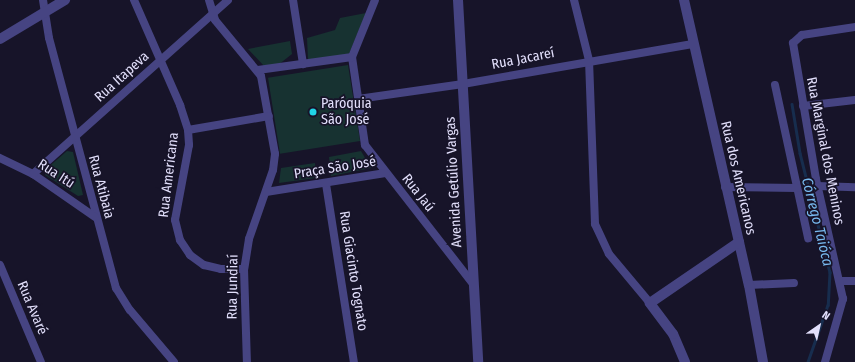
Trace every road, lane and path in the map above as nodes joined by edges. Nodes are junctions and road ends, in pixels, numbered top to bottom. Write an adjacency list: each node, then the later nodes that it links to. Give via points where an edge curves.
1 (43, 0): 12 (street, Rua Atibaia)
2 (65, 0): 12 (street)
3 (134, 0): 18 (street, Rua Americana)
4 (209, 0): 11 (street)
5 (228, 0): 11 (street, Rua Itapeva)
6 (293, 0): 19 (street)
7 (375, 0): 16 (street)
8 (458, 0): 21 (street, Avenida Getúlio Vargas)
9 (574, 0): 17 (street)
10 (684, 0): 15 (street, Rua dos Americanos)
11 (212, 13): 18 (street, Rua Itapeva); 20 (street, via 223,30)
12 (44, 14): 14 (street); 28 (street, Rua Atibaia)
13 (855, 27): 25 (street, Rua Marginal dos Meninos, via 797,38 793,43)
14 (0, 39)
15 (693, 44): 17 (street, Rua Jacareí); 34 (street, Rua dos Americanos)
16 (352, 57): 19 (street); 23 (street, Praça São José)
17 (589, 60): 21 (street, Rua Jacareí); 48 (street, via 596,224 609,254)
18 (160, 61): 27 (street, Rua Americana); 28 (street, Rua Itapeva)
19 (303, 64): 20 (street)
20 (258, 70): 26 (street, Praça São José)
21 (463, 84): 23 (street, Rua Jacareí); 47 (street, Avenida Getúlio Vargas)
22 (775, 85): 36 (street)
23 (358, 99): 30 (street, Praça São José, via 365,145)
24 (855, 100): 25 (street)
25 (803, 106): 33 (street, Rua Marginal dos Meninos)
26 (269, 116): 27 (street); 37 (street, Praça São José, via 276,158)
27 (188, 130): 42 (street, Rua Americana, via 189,145 175,220 180,240 190,255 204,265)
28 (75, 137): 31 (street, Rua Itapeva); 38 (street, Rua Atibaia)
29 (0, 158): 31 (street, Rua Itú)
30 (386, 173): 32 (street, Praça São José); 47 (street, Rua Jaú)
31 (33, 174): 38 (street, Rua Itú)
32 (326, 184): 37 (street, Praça São José); 52 (street, Rua Giacinto Tognato)
33 (818, 186): 35 (street); 43 (street, Rua Marginal dos Meninos)
34 (725, 187): 36 (street); 40 (street, Rua dos Americanos)
35 (855, 187)
36 (797, 188): 39 (street)
37 (266, 192): 42 (street, Rua Jundiaí, via 249,239)
38 (95, 217): 50 (street, Rua Atibaia, via 116,288 130,310)
39 (808, 238)
40 (739, 242): 46 (street, Rua dos Americanos); 48 (street)
41 (0, 265): 49 (street, Rua Avaré)
42 (244, 269): 51 (street, Rua Jundiaí)
43 (840, 281): 44 (street); 56 (street, Rua Marginal dos Meninos, via 842,309)
44 (855, 281)
45 (794, 283): 46 (street)
46 (749, 284): 55 (street, Rua dos Americanos)
47 (474, 285): 53 (street, Avenida Getúlio Vargas)
48 (650, 303): 54 (street, via 673,334)
49 (40, 362)
50 (174, 362)
51 (247, 362)
52 (354, 362)
53 (478, 362)
54 (685, 362)
55 (763, 362)
56 (825, 362)

